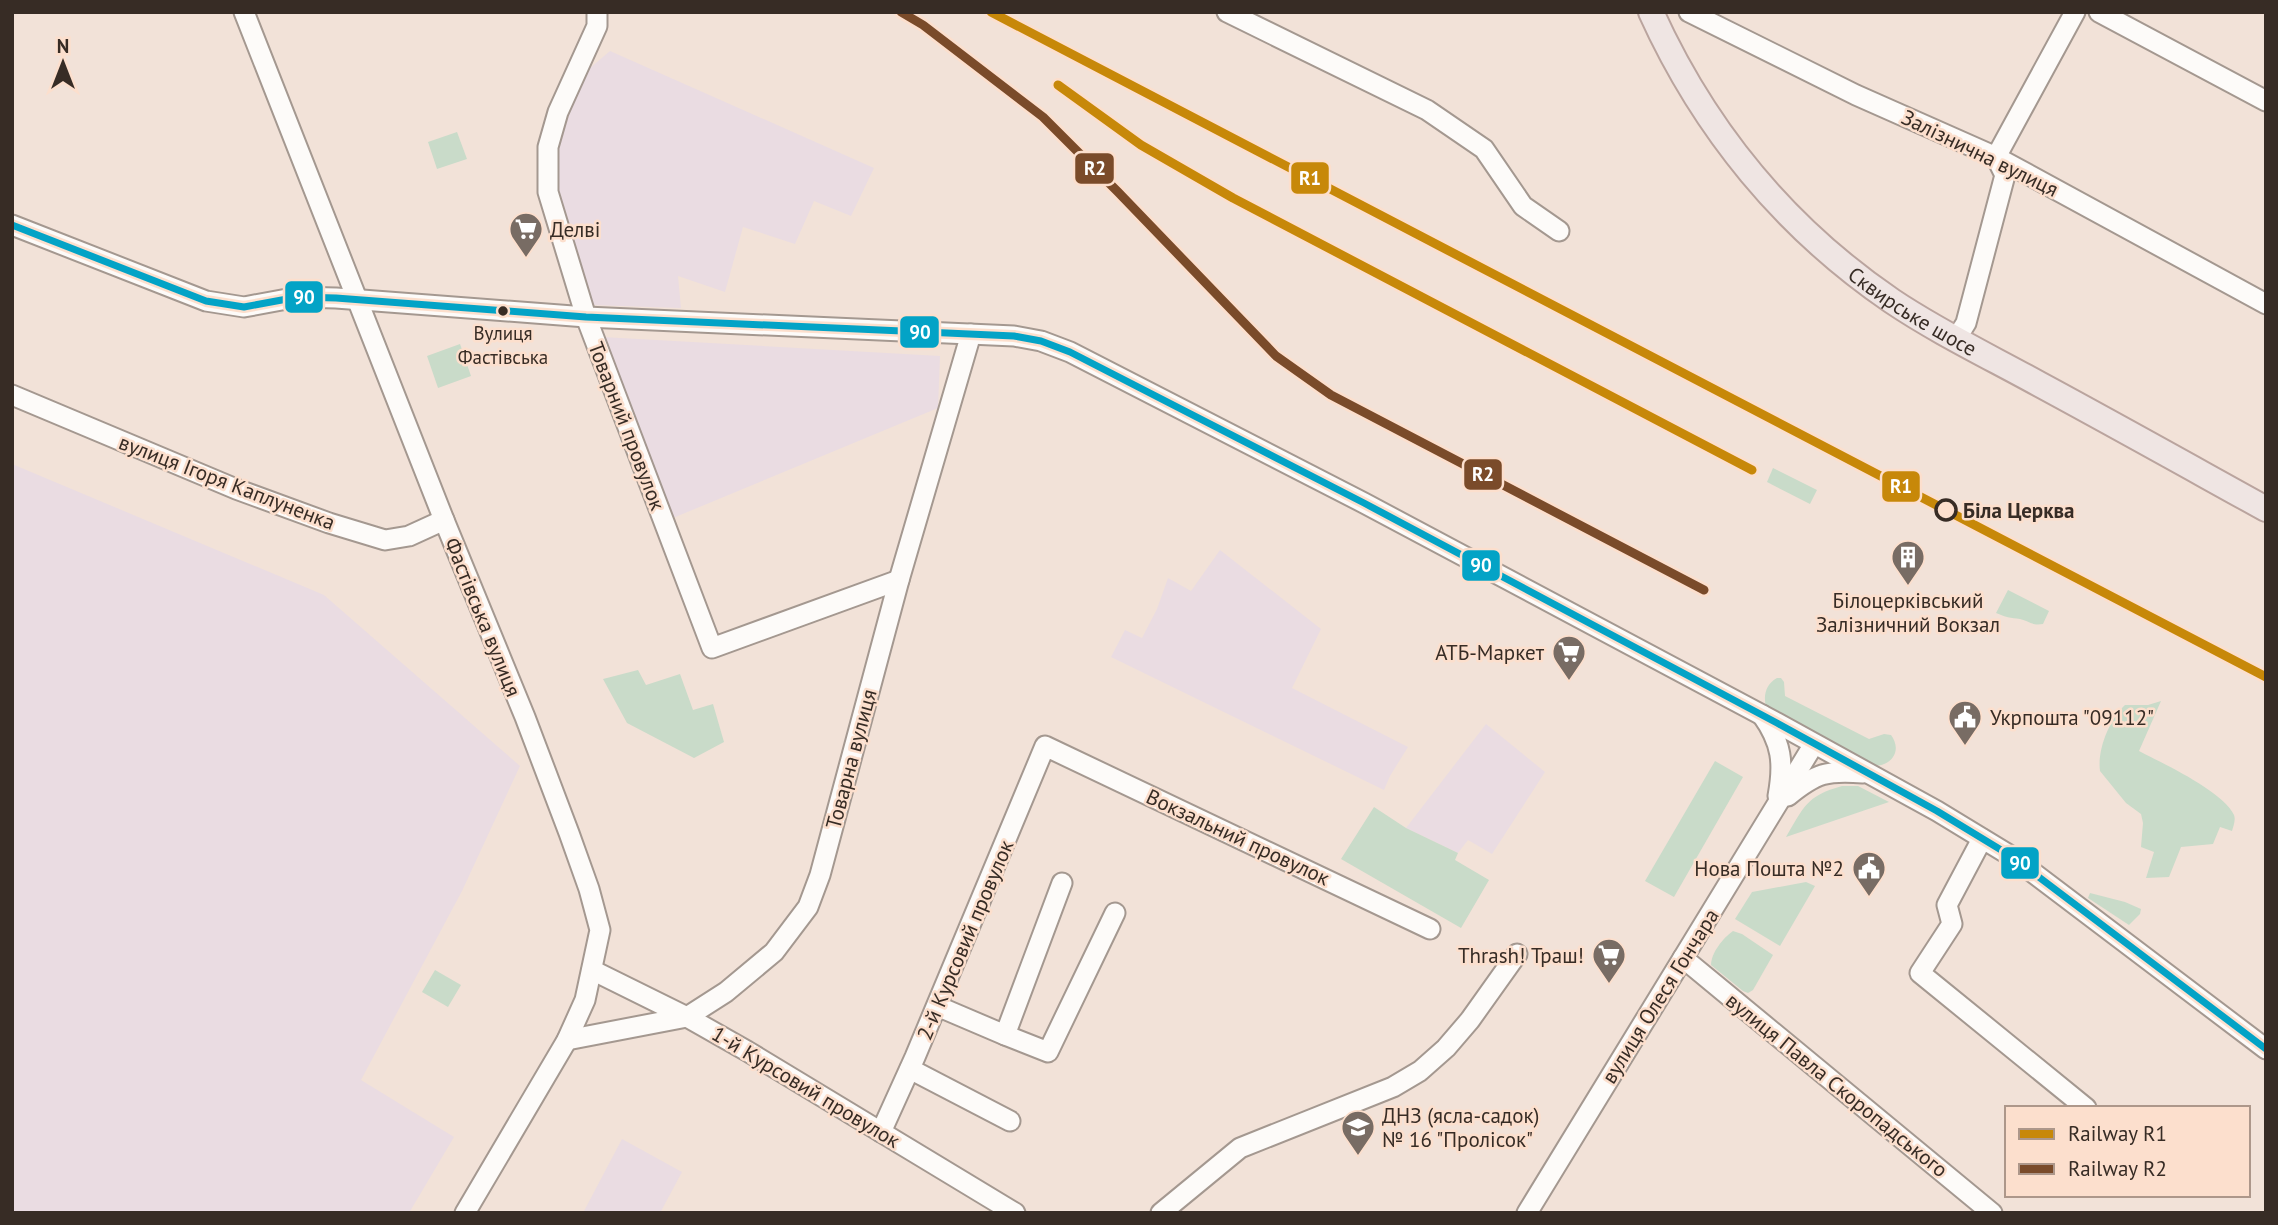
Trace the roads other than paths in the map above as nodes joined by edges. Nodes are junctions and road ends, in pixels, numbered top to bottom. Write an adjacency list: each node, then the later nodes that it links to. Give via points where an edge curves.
1 (244, 12): 12 (street, Фастівська вулиця)
2 (597, 12): 14 (street, Товарний провулок, via 597,26 558,112 548,147 548,192)
3 (1227, 12): 11 (street, via 1427,110 1484,149 1523,206)
4 (1651, 12): 16 (main road, Сквирське шосе, via 1703,110 1787,213 1852,272)
5 (1689, 12): 9 (street, Залізнична вулиця)
6 (2074, 12): 9 (street)
7 (2099, 12): 8 (street)
8 (2266, 101)
9 (1996, 157): 13 (street, Залізнична вулиця); 16 (street, via 2005,175 1966,323)
10 (12, 225): 12 (street, via 206,301 244,307 298,297)
11 (1559, 231)
12 (359, 300): 14 (street); 19 (street, Фастівська вулиця)
13 (2266, 304)
14 (586, 317): 15 (street); 20 (street, Товарний провулок, via 712,648)
15 (971, 334): 20 (street, Товарна вулиця); 21 (street, via 1041,341 1070,352)
16 (1956, 339): 18 (main road, Сквирське шосе)
17 (12, 395): 19 (street, вулиця Ігоря Каплуненка, via 236,489 385,540 409,537)
18 (2266, 509)
19 (444, 520): 32 (street, Фастівська вулиця, via 589,889 600,930)
20 (899, 580): 34 (street, Товарна вулиця, via 821,876 808,907 774,952)
21 (1761, 715): 22 (street); 25 (street, via 1779,747 1782,767)
22 (1814, 744): 24 (street); 25 (street, вулиця Олеся Гончара)
23 (1045, 746): 29 (street, Вокзальний провулок); 33 (street, 2-й Курсовий провулок)
24 (1869, 774): 25 (street, via 1826,773 1809,779); 26 (street)
25 (1777, 806): 31 (street, вулиця Олеся Гончара)
26 (1982, 839): 37 (street, via 2022,864); 39 (street, via 1947,905 1952,924 1920,973)
27 (1062, 883): 35 (street)
28 (1115, 913): 35 (street, via 1048,1052)
29 (1430, 929)
30 (1517, 954): 44 (street, via 1470,1020 1420,1071 1393,1087 1240,1148)
31 (1683, 958): 45 (street, вулиця Олеся Гончара); 46 (street, вулиця Павла Скоропадського)
32 (592, 970): 34 (street, 1-й Курсовий провулок); 36 (street, Фастівська вулиця)
33 (937, 1006): 35 (street); 38 (street, 2-й Курсовий провулок)
34 (687, 1017): 36 (street, Товарна вулиця); 41 (street, 1-й Курсовий провулок)
35 (1005, 1035)
36 (567, 1041): 42 (street, Фастівська вулиця)
37 (2266, 1049)
38 (910, 1069): 40 (street); 41 (street, 2-й Курсовий провулок)
39 (2084, 1106)
40 (1010, 1121)
41 (881, 1132): 43 (street, 1-й Курсовий провулок)
42 (466, 1213)
43 (1015, 1213)
44 (1161, 1213)
45 (1527, 1213)
46 (1992, 1213)

